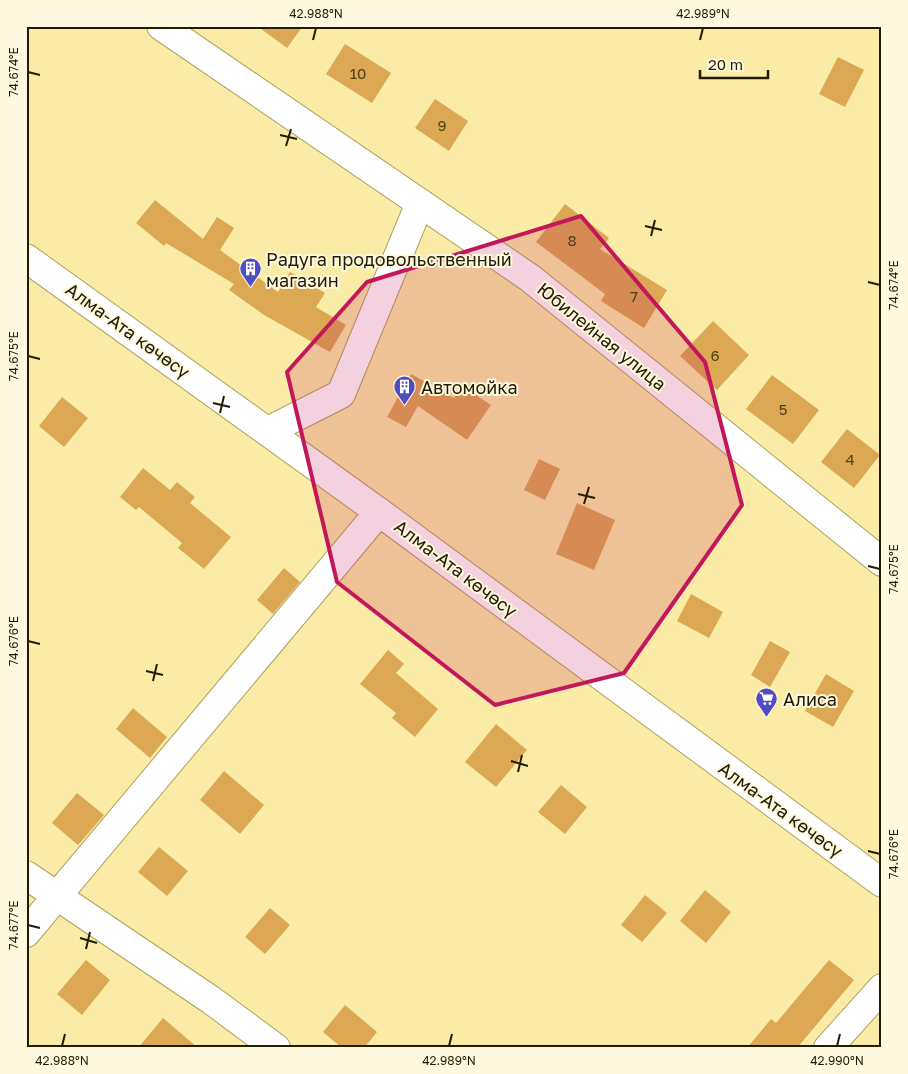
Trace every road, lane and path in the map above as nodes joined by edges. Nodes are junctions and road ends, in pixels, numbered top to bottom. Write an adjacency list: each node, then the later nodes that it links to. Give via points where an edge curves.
1 (161, 26): 2 (main road, Юбилейная улица)
2 (420, 203): 4 (main road, via 341,394); 6 (main road, Юбилейная улица, via 530,278)
3 (26, 258): 4 (main road, Алма-Ата көчөсү)
4 (268, 431): 5 (main road, Алма-Ата көчөсү)
5 (379, 512): 8 (main road, Алма-Ата көчөсү); 9 (main road)
6 (882, 562)
7 (26, 874): 9 (main road)
8 (882, 883)
9 (58, 896): 10 (main road); 12 (main road, via 212,1000)
10 (26, 933)
11 (882, 988): 13 (main road)
12 (276, 1048)
13 (828, 1048)

